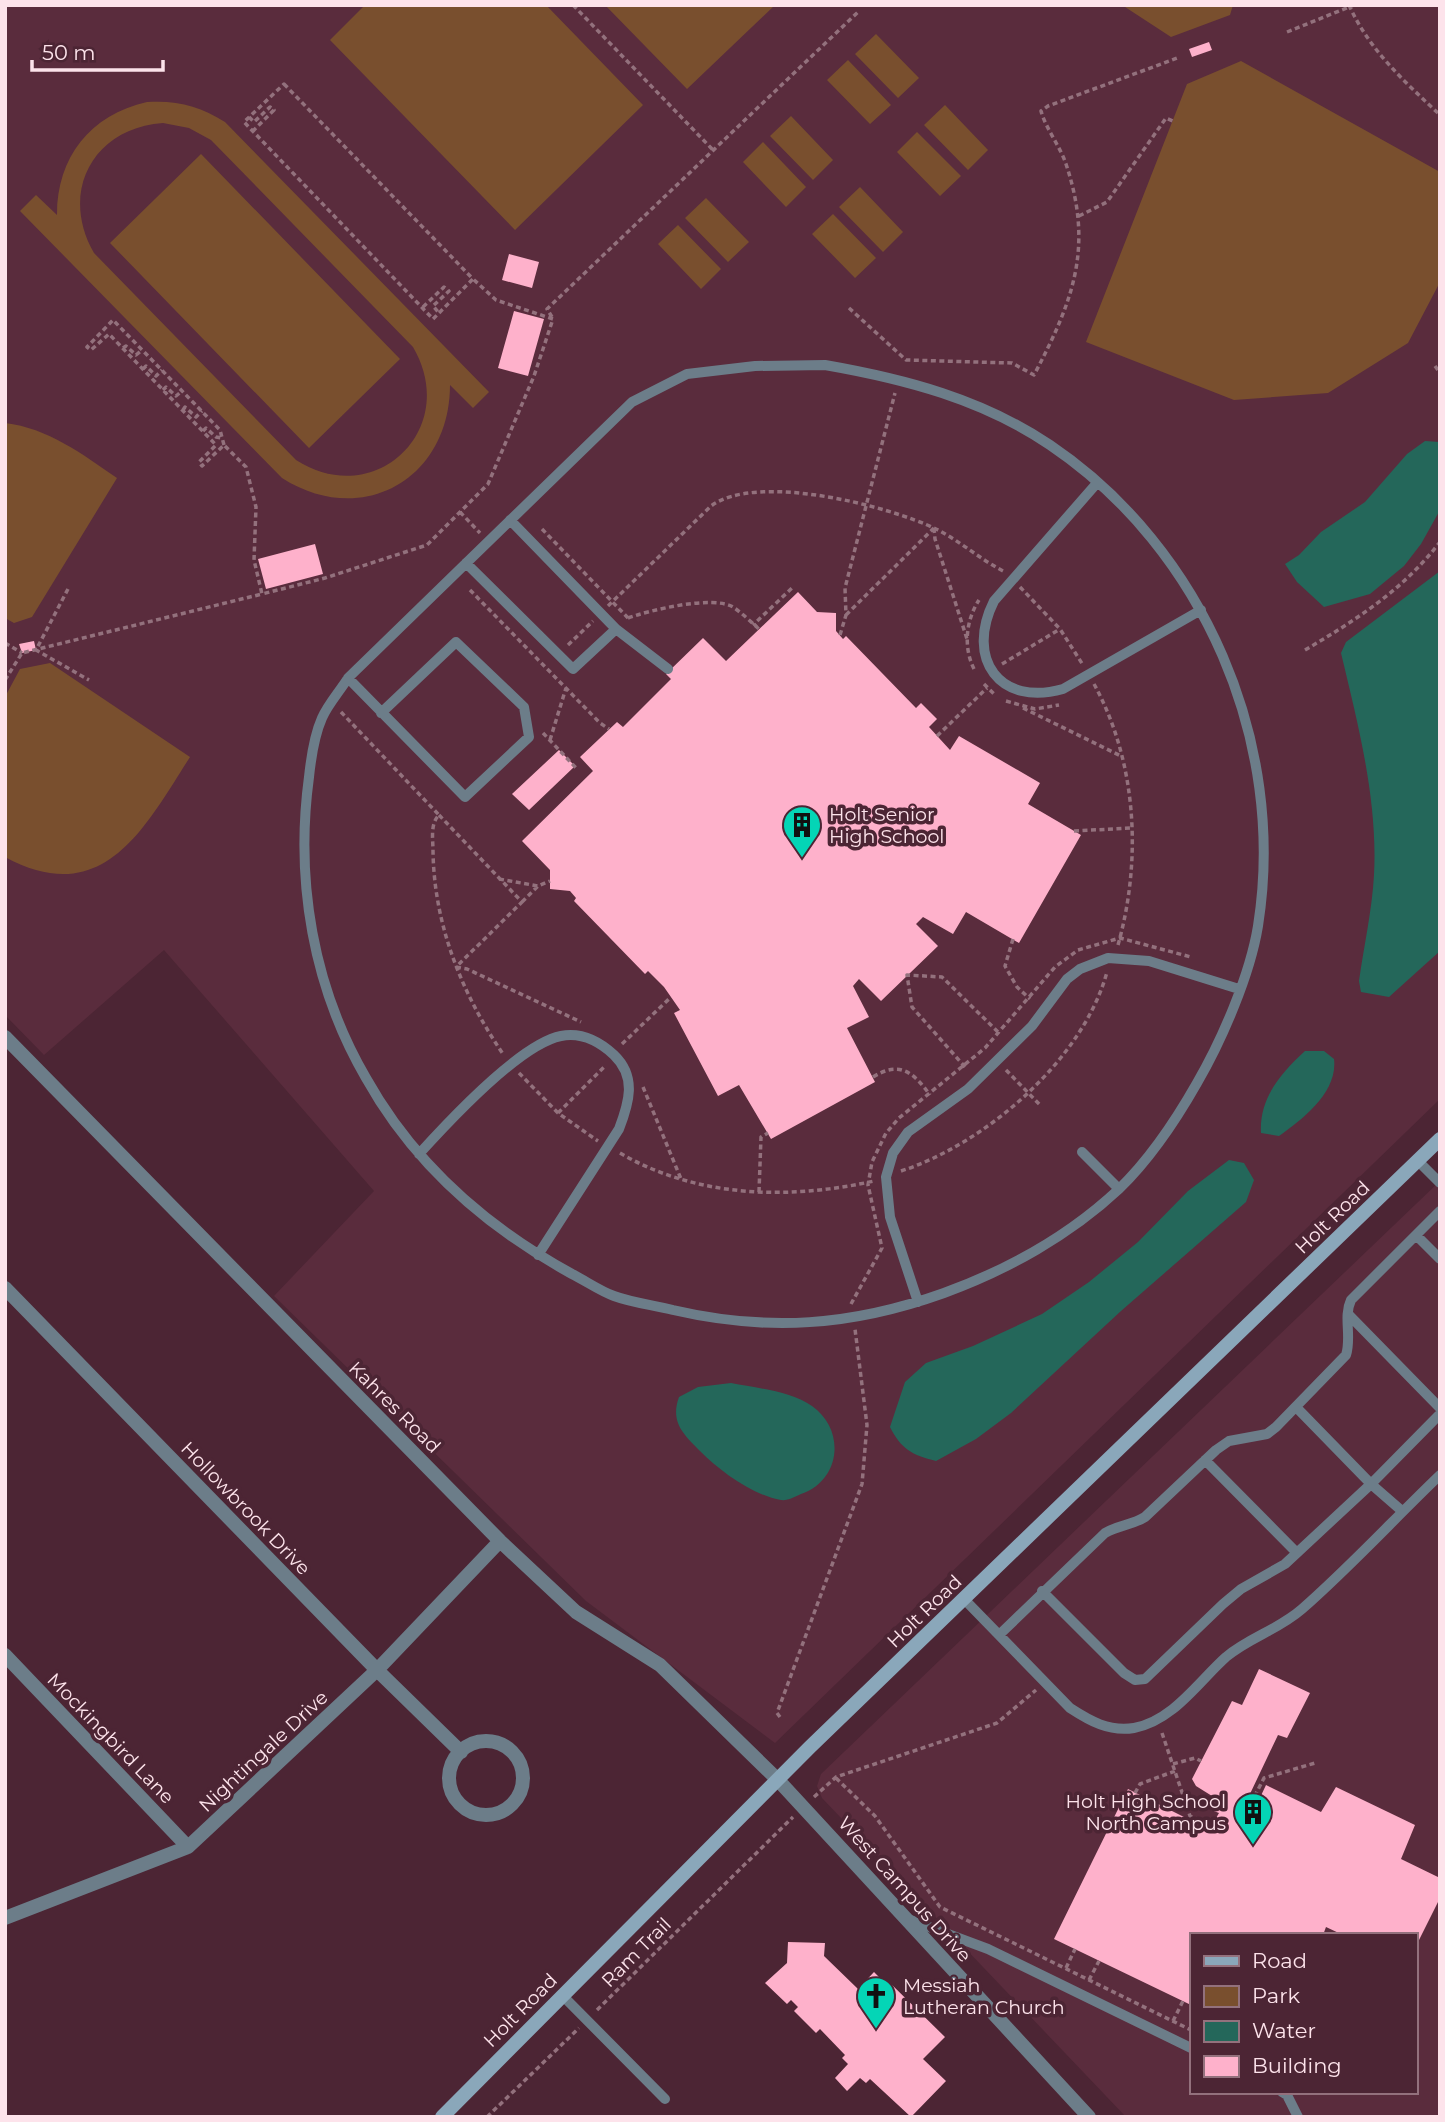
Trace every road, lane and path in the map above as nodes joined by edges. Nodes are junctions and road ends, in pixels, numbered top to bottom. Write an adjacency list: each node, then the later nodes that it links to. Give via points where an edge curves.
1 (573, 5): 10 (path)
2 (1352, 5): 4 (path); 6 (path, via 1366,37 1390,68)
3 (858, 12): 10 (path)
4 (1287, 32)
5 (1180, 57): 11 (path, via 1041,111 1066,163)
6 (1440, 115)
7 (249, 117): 9 (path, via 244,122); 9 (path, via 254,122 270,107 274,110); 12 (path, via 284,84)
8 (1173, 121): 11 (path, via 1166,118 1107,202)
9 (253, 131): 13 (path)
10 (713, 150): 16 (path, via 547,309)
11 (1079, 216): 19 (path, via 1075,280 1062,322 1034,374 1012,363)
12 (473, 279): 15 (path); 16 (path, via 496,300)
13 (423, 307): 15 (path, via 433,319); 15 (path, via 444,287 449,291 433,306)
14 (849, 308): 19 (path)
15 (439, 313)
16 (553, 319): 34 (path, via 488,484)
17 (123, 349): 18 (path, via 126,346 136,355); 18 (path, via 109,334 91,350 87,347 113,320); 21 (path)
18 (142, 350): 22 (path)
19 (904, 358): 24 (path)
20 (1435, 366): 23 (path)
21 (142, 369): 22 (path, via 146,366 156,376); 25 (path)
22 (162, 370): 26 (path)
23 (1440, 373)
24 (898, 378): 32 (lane, via 998,414 1053,447); 33 (path); 35 (lane, via 825,365 755,366 687,374 632,402)
25 (162, 390): 26 (path, via 166,387 176,396); 27 (path)
26 (182, 391): 28 (path)
27 (182, 410): 28 (path, via 185,407 196,417); 29 (path)
28 (202, 411): 30 (path)
29 (203, 431): 30 (path, via 206,428); 31 (path, via 216,445 198,462 202,466)
30 (222, 438): 31 (path)
31 (224, 445): 47 (path, via 246,467 257,507 254,560)
32 (1097, 483): 43 (lane); 50 (lane, via 1152,537)
33 (867, 504): 36 (path); 49 (path, via 801,494 724,498); 52 (path, via 845,588)
34 (460, 512): 38 (path); 47 (path, via 427,545)
35 (510, 520): 38 (lane); 51 (lane)
36 (934, 528): 41 (path); 52 (path); 57 (path)
37 (542, 529): 49 (path)
38 (488, 541): 40 (lane)
39 (1440, 542): 60 (path, via 1375,608)
40 (466, 563): 62 (lane); 66 (lane)
41 (1001, 570): 42 (path); 43 (path)
42 (998, 576)
43 (1014, 580): 65 (path, via 1060,629); 65 (lane, via 994,601 985,619 981,640 992,672 1022,693 1046,694)
44 (792, 588): 53 (path, via 754,624 759,629 731,606 648,610)
45 (68, 589): 59 (path)
46 (470, 590): 63 (path)
47 (262, 594): 59 (path)
48 (982, 594): 57 (path, via 969,620)
49 (612, 602): 51 (path); 53 (path)
50 (1201, 610): 65 (lane); 91 (lane, via 1226,660 1249,730 1262,804 1257,930)
51 (601, 613): 55 (lane); 62 (path)
52 (846, 615): 56 (path)
53 (628, 618): 54 (path)
54 (633, 626)
55 (616, 629): 62 (lane, via 573,669); 64 (lane)
56 (839, 635)
57 (967, 639): 74 (path, via 971,663 987,688)
58 (5, 643): 61 (path)
59 (36, 650): 61 (path); 67 (path)
60 (1305, 650)
61 (22, 653): 68 (path)
62 (558, 654): 63 (path)
63 (546, 667): 70 (path)
64 (668, 669)
65 (1088, 675): 69 (path)
66 (348, 678): 73 (lane); 75 (lane)
67 (89, 680)
68 (5, 681)
69 (1095, 687): 71 (path); 79 (path)
70 (566, 688): 76 (path); 78 (path)
71 (1087, 692)
72 (1069, 701): 74 (path)
73 (332, 703): 81 (path); 117 (lane, via 322,718 312,754 304,812 307,909 317,956 352,1055 386,1114)
74 (1022, 708): 79 (path)
75 (382, 713): 75 (lane, via 465,797 529,737 524,707 456,642)
76 (609, 729)
77 (541, 732): 78 (path)
78 (550, 740): 80 (path)
79 (1121, 756): 82 (path)
80 (578, 770)
81 (439, 815): 84 (path); 90 (path, via 433,825 434,883)
82 (1132, 828): 83 (path); 89 (path, via 1129,896)
83 (1074, 831)
84 (499, 878): 86 (path); 87 (path)
85 (550, 881): 86 (path)
86 (538, 886): 87 (path)
87 (522, 902): 90 (path)
88 (1013, 939): 93 (path, via 1005,967)
89 (1113, 958): 91 (lane, via 1149,961); 103 (lane, via 1080,969 1067,979 1032,1026); 108 (path, via 1081,1026)
90 (456, 967): 95 (path); 102 (path, via 472,1006)
91 (1238, 989): 122 (lane, via 1217,1047 1184,1106)
92 (670, 998): 99 (path, via 624,1046)
93 (1030, 999)
94 (565, 1021): 95 (path)
95 (582, 1022): 96 (path)
96 (589, 1024)
97 (999, 1033): 106 (path, via 942,977 907,975 912,1007)
98 (5, 1037): 138 (street, Kahres Road)
99 (617, 1039)
100 (985, 1048): 103 (path)
101 (510, 1049): 102 (path)
102 (504, 1055): 104 (path)
103 (997, 1060): 108 (path); 119 (lane, via 968,1088 908,1132 893,1153)
104 (513, 1065): 112 (path); 115 (lane, via 540,1044 562,1036 601,1043 620,1061 630,1083 628,1106); 117 (lane)
105 (606, 1065): 112 (path)
106 (965, 1067)
107 (873, 1076): 109 (path, via 904,1069 916,1076)
108 (1028, 1092): 111 (path); 119 (path, via 966,1141)
109 (930, 1095)
110 (641, 1102): 120 (path, via 640,1083)
111 (1041, 1106)
112 (558, 1113): 115 (path)
113 (768, 1133): 123 (path, via 761,1137)
114 (1440, 1139): 118 (main road, Holt Road)
115 (608, 1146): 120 (path); 126 (lane)
116 (1082, 1152): 122 (lane)
117 (419, 1154): 126 (lane, via 486,1219)
118 (1418, 1160): 121 (lane); 141 (main road, Holt Road)
119 (886, 1177): 123 (path, via 821,1192); 129 (lane, via 890,1217)
120 (681, 1179): 123 (path)
121 (1440, 1183)
122 (1119, 1189): 129 (lane, via 1022,1259)
123 (759, 1192)
124 (1440, 1212): 125 (lane)
125 (1416, 1235): 127 (lane); 130 (lane, via 1351,1300)
126 (538, 1255): 129 (lane, via 613,1296 748,1323 817,1323)
127 (1440, 1259)
128 (5, 1288): 144 (street, Hollowbrook Drive)
129 (918, 1303)
130 (1348, 1314): 131 (lane, via 1346,1355); 132 (lane)
131 (1296, 1407): 134 (lane, via 1267,1434 1229,1441); 136 (lane)
132 (1440, 1408)
133 (1440, 1414): 136 (lane)
134 (1205, 1460): 139 (lane); 140 (lane, via 1145,1517 1105,1533)
135 (1440, 1475): 137 (lane)
136 (1371, 1484): 137 (lane); 139 (lane)
137 (1402, 1511): 145 (lane, via 1301,1610 1275,1630 1248,1639 1156,1720 1135,1728 1091,1722)
138 (500, 1541): 144 (street, Nightingale Drive); 153 (street, Kahres Road, via 576,1612 660,1665)
139 (1297, 1553): 140 (lane, via 1241,1589 1145,1679 1135,1680 1124,1673)
140 (1042, 1591): 142 (lane)
141 (964, 1599): 142 (lane); 153 (main road, Holt Road)
142 (999, 1635): 145 (lane)
143 (5, 1656): 158 (street, Mockingbird Lane)
144 (377, 1670): 147 (street, Hollowbrook Drive); 158 (street, Nightingale Drive)
145 (1044, 1682): 152 (path, via 997,1723)
146 (1162, 1733): 150 (path)
147 (461, 1752): 147 (street, via 489,1741 518,1758 524,1781 509,1808 488,1816 468,1811 458,1802 449,1779 450,1768)
148 (1201, 1761): 150 (path, via 1195,1758)
149 (1315, 1763): 156 (path, via 1264,1778)
150 (1173, 1764): 151 (path)
151 (1175, 1772): 154 (path, via 1140,1784); 157 (path, via 1190,1816)
152 (836, 1777): 155 (path, Ram Trail); 163 (path, via 875,1816 940,1907)
153 (778, 1780): 155 (street, West Campus Drive); 165 (main road, Holt Road)
154 (1135, 1793)
155 (804, 1806): 160 (street, West Campus Drive); 167 (path, Ram Trail)
156 (1243, 1819)
157 (1219, 1829)
158 (188, 1847): 159 (street, Nightingale Drive)
159 (5, 1918)
160 (905, 1918): 170 (lane, via 988,1949); 175 (street, West Campus Drive)
161 (1075, 1949): 163 (path)
162 (1099, 1961): 164 (path)
163 (1066, 1968): 164 (path)
164 (1089, 1980): 168 (path)
165 (562, 1995): 167 (lane); 173 (main road, Holt Road)
166 (1183, 2001): 168 (path)
167 (586, 2021): 172 (lane); 174 (path, Ram Trail)
168 (1173, 2021): 169 (path)
169 (1190, 2029)
170 (1190, 2048)
171 (1285, 2094): 176 (lane)
172 (664, 2099)
173 (442, 2117)
174 (487, 2117)
175 (1089, 2117)
176 (1298, 2117)

